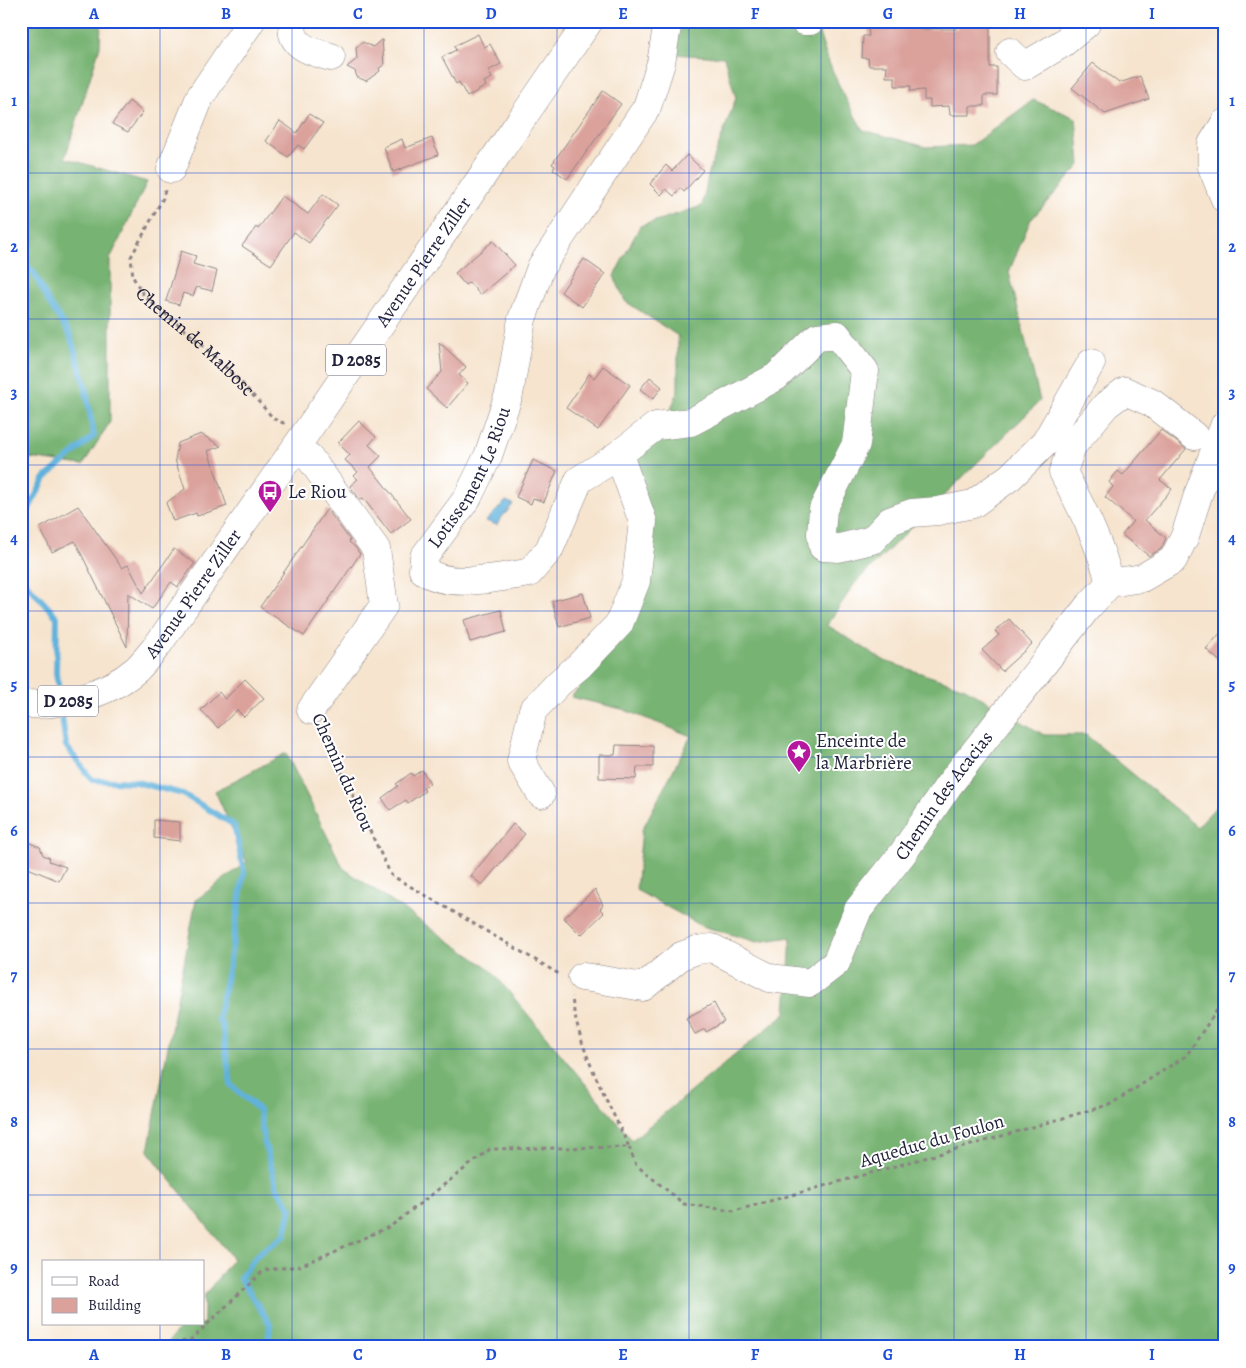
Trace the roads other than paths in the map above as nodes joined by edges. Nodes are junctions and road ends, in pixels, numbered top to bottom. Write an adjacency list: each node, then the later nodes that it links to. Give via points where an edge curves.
1 (251, 21): 11 (street, via 200,97)
2 (294, 21): 9 (street, via 292,30 298,44 311,52)
3 (589, 21): 16 (street, Avenue Pierre Ziller / D 2085)
4 (804, 21): 5 (street)
5 (810, 21)
6 (1086, 21): 8 (street, via 1063,43 1025,66)
7 (666, 34): 17 (street, Lotissement Le Riou, via 647,107 540,267 522,319 509,394 488,456 468,497 424,557 423,570 431,576 462,582 529,573 550,550 579,480)
8 (1010, 52)
9 (331, 57)
10 (1225, 123): 12 (street, via 1212,144 1212,166)
11 (171, 169)
12 (1225, 199)
13 (1091, 363): 17 (street, via 1045,443 1010,477 973,504 912,513 890,521 872,540 840,548 823,548 823,509 856,444 865,371 837,335 817,337 776,377 691,422 656,426)
14 (1225, 424): 18 (street, via 1185,536 1173,560 1142,578)
15 (1194, 436): 18 (street, via 1152,403 1125,391 1106,405 1072,446 1063,472 1088,519)
16 (296, 448): 19 (street, Avenue Pierre Ziller / D 2085, via 157,646 136,669 111,686 67,701); 20 (street, Chemin du Riou, via 309,457 376,549 384,605)
17 (610, 462): 21 (street, via 622,466 643,522 636,580 619,624 533,710 521,761)
18 (1110, 583): 22 (street, Chemin des Acacias, via 1086,608 948,786 903,853 858,910 836,963 810,983 770,978 712,948 681,956 643,987 592,978)
19 (22, 704)
20 (311, 710)
21 (541, 794)
22 (576, 979)

